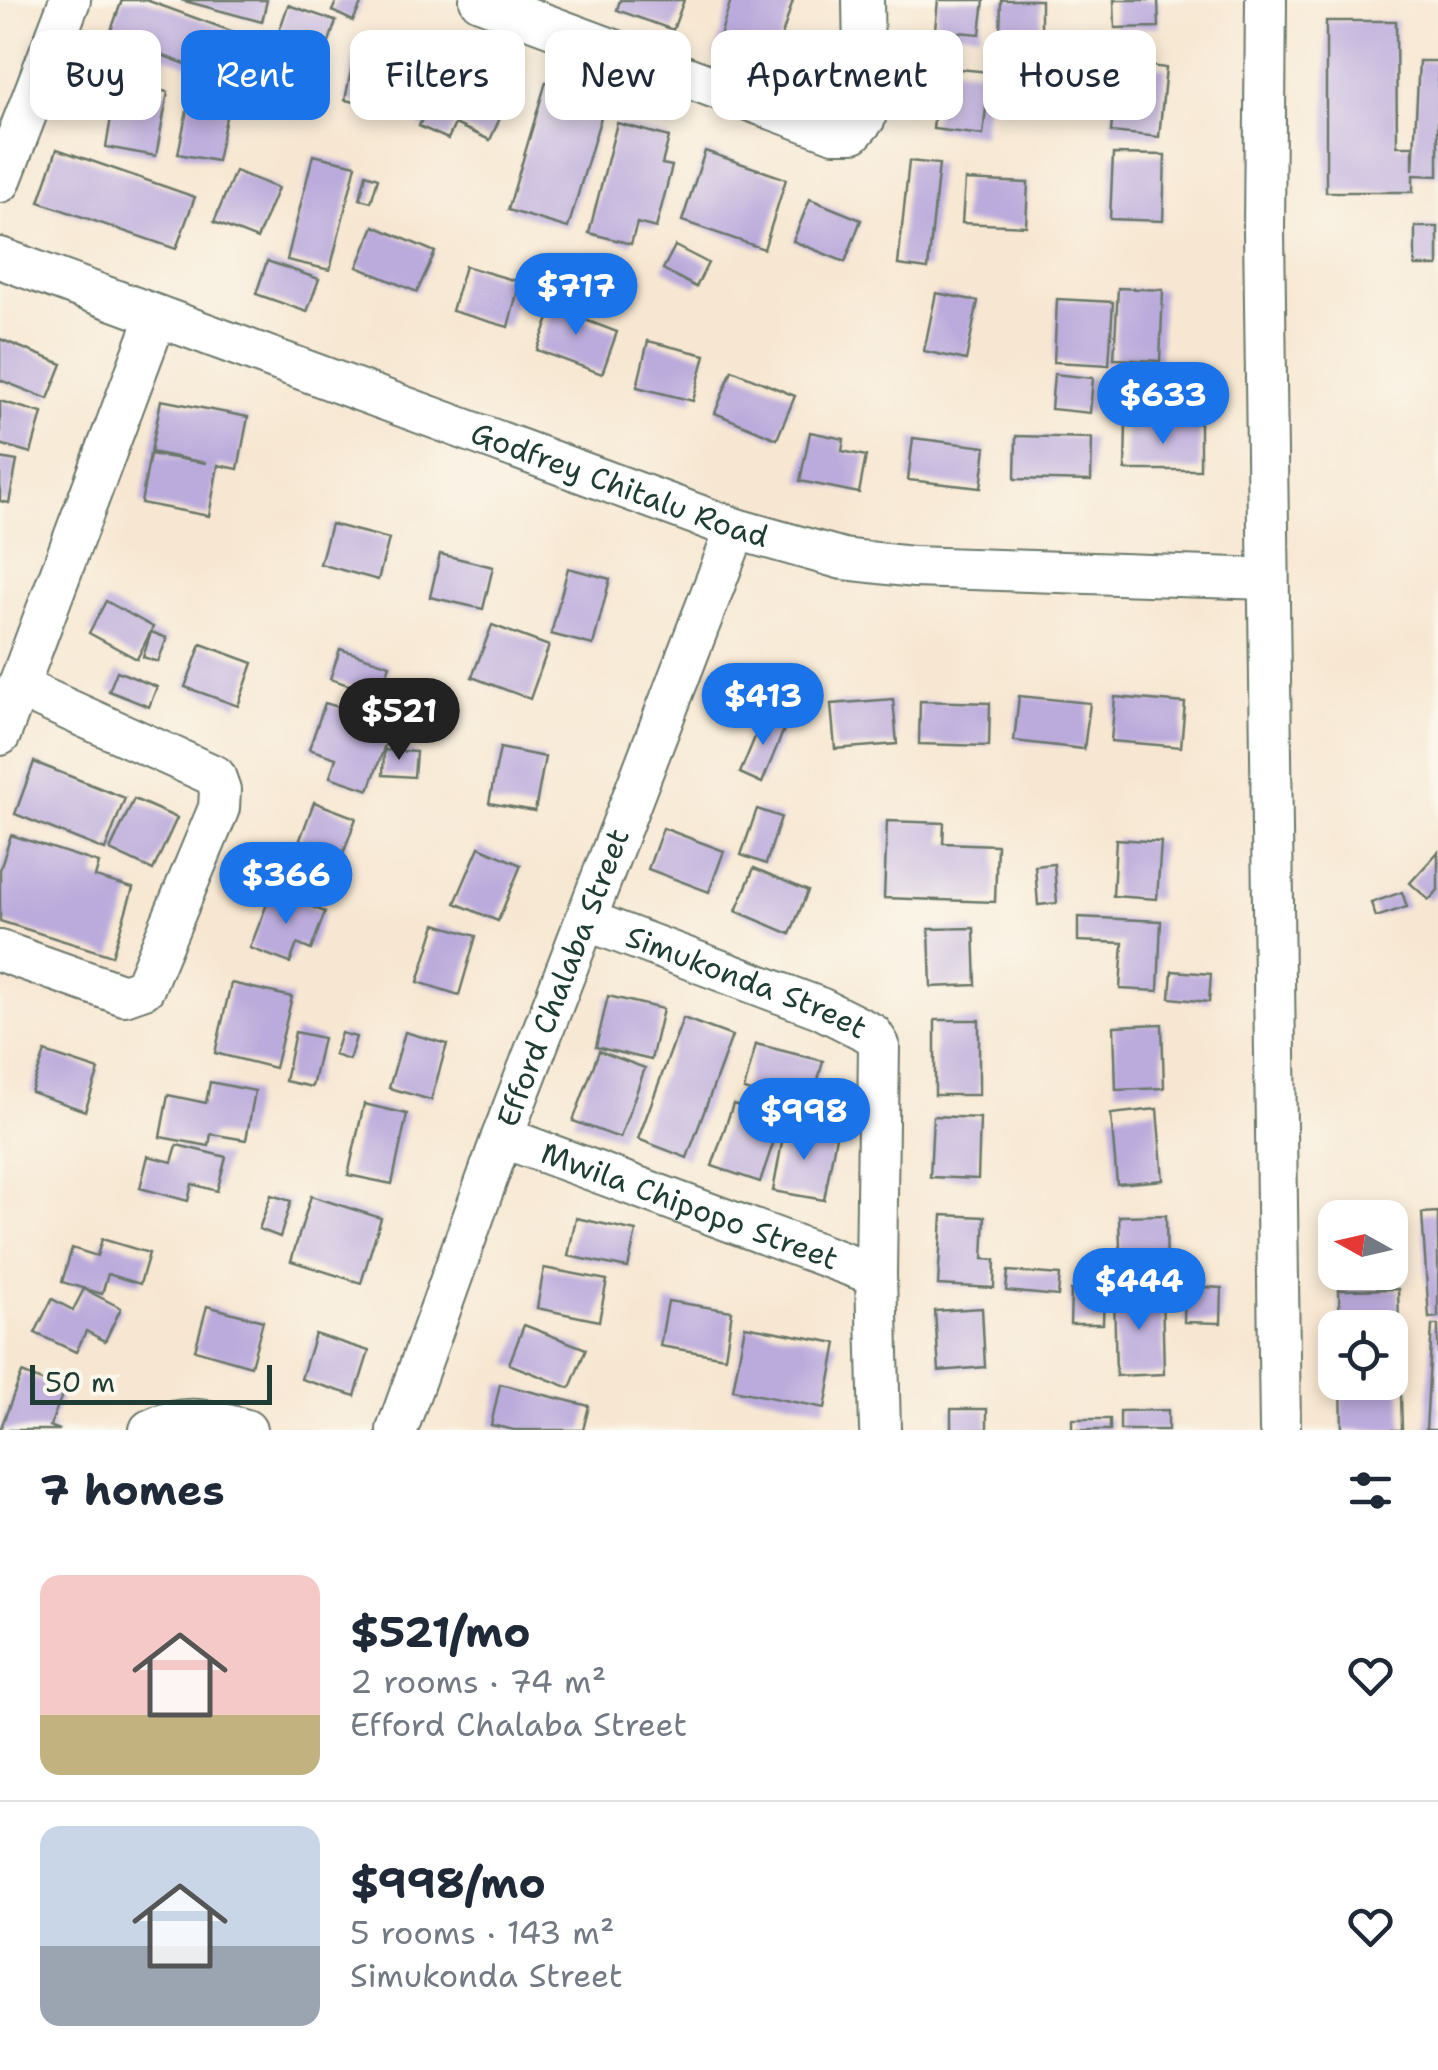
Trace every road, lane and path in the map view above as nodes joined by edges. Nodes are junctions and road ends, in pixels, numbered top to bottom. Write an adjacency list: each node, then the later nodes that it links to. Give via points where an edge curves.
1 (70, 0): 5 (street)
2 (480, 0): 3 (street, via 834,132 853,132 866,118)
3 (863, 0)
4 (1266, 0): 9 (street)
5 (0, 182)
6 (0, 258): 7 (street, Godfrey Chitalu Road)
7 (157, 316): 8 (street, Godfrey Chitalu Road); 10 (street)
8 (736, 529): 9 (street, Godfrey Chitalu Road, via 843,559 913,567); 12 (street, Efford Chalaba Street)
9 (1268, 579): 20 (street)
10 (18, 687): 11 (street); 13 (street, via 214,776 219,808 144,988 124,995)
11 (0, 734)
12 (586, 920): 14 (street, Efford Chalaba Street); 15 (street, Simukonda Street, via 872,1034 879,1045)
13 (0, 951)
14 (502, 1138): 15 (street, Mwila Chipopo Street); 18 (street, Efford Chalaba Street)
15 (876, 1275): 19 (street, Simukonda Street)
16 (150, 1430): 17 (street, via 186,1418)
17 (246, 1430)
18 (398, 1430)
19 (880, 1430)
20 (1280, 1430)

